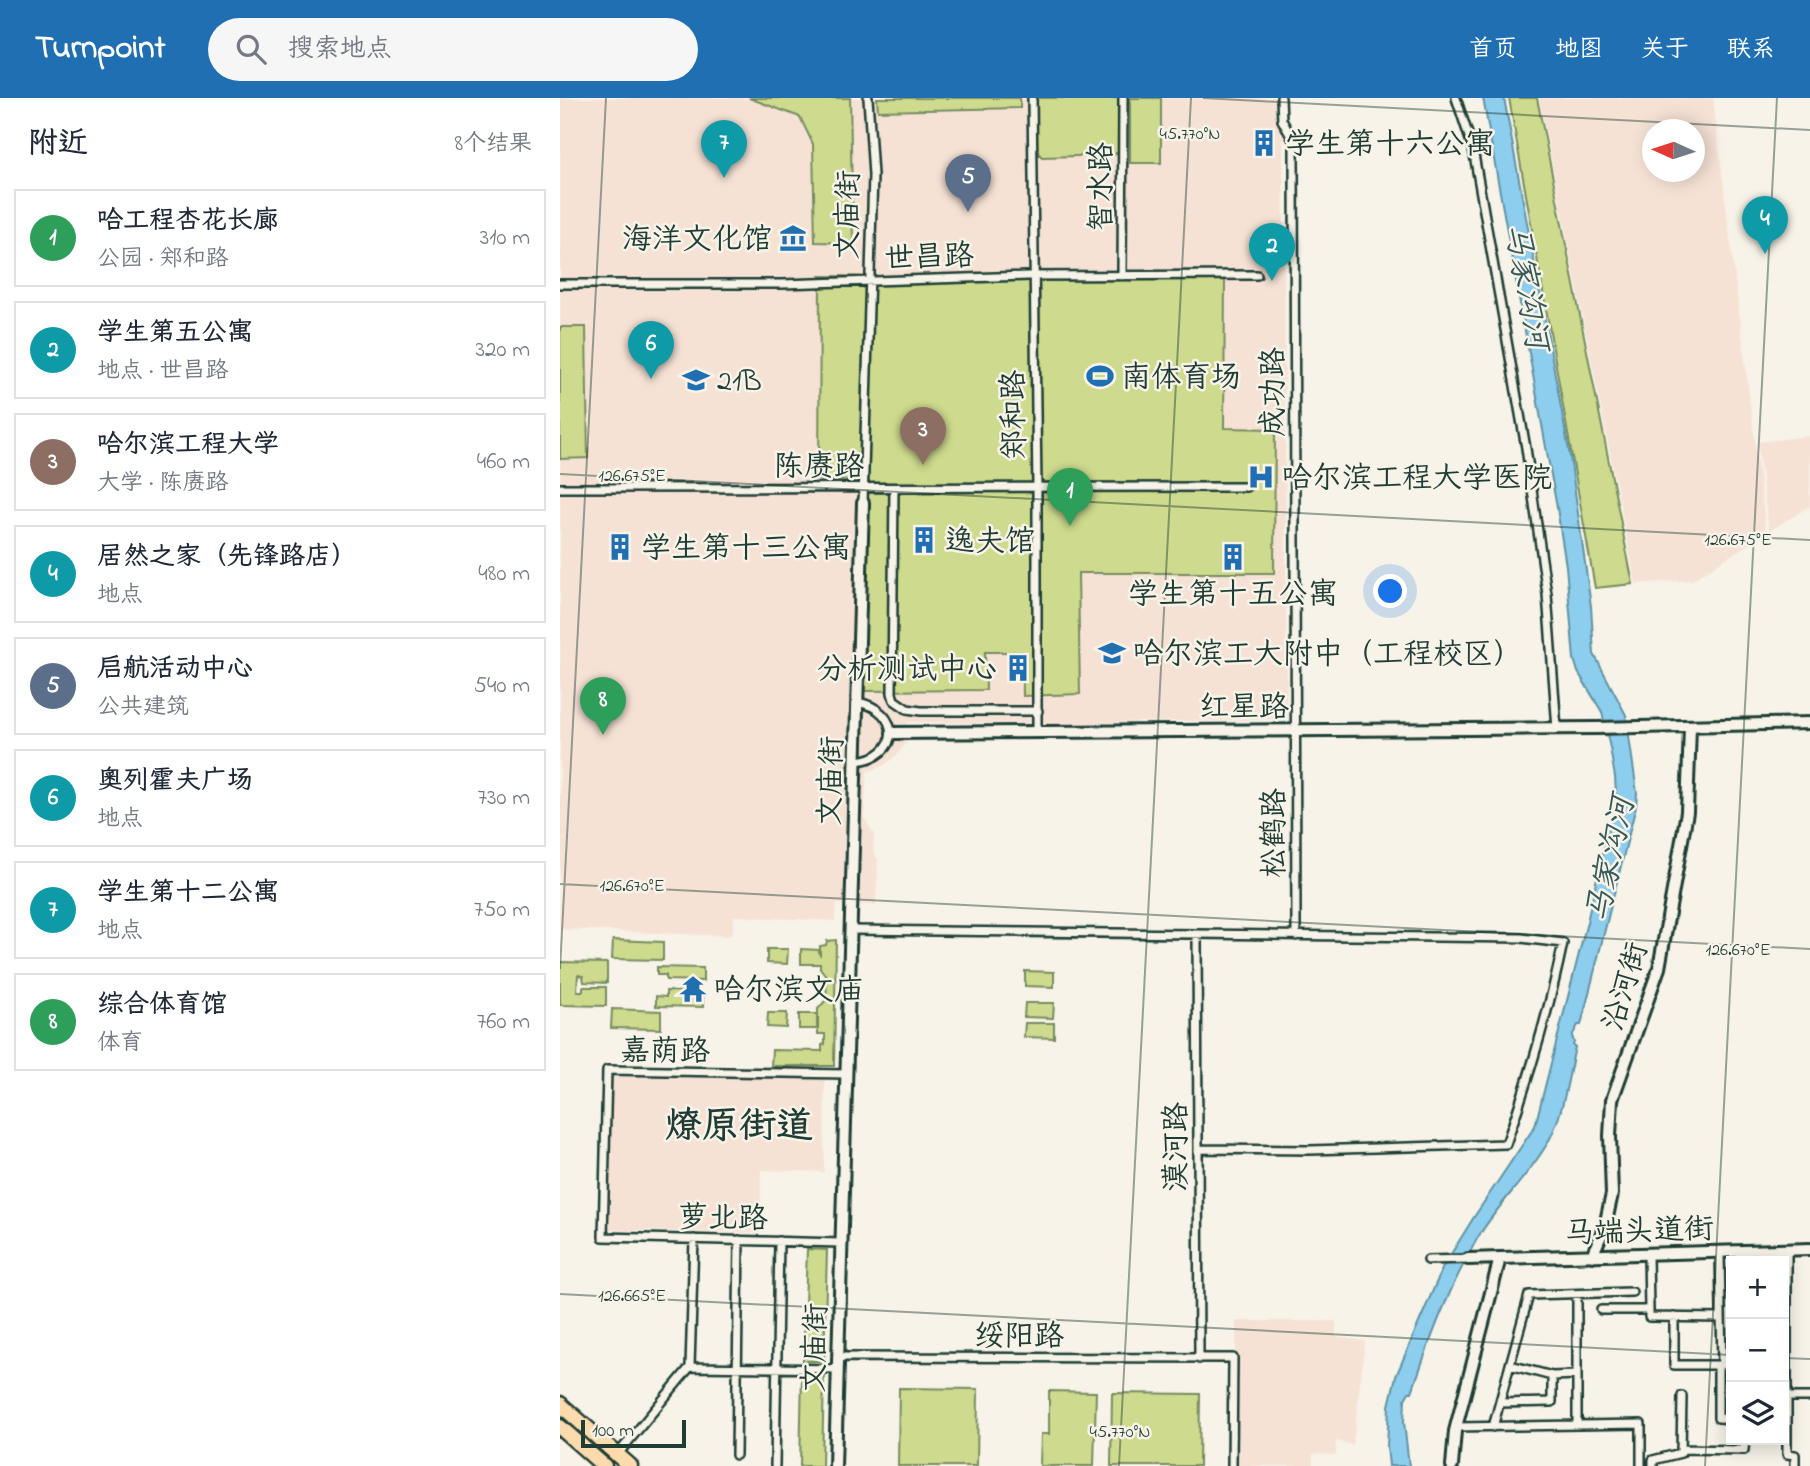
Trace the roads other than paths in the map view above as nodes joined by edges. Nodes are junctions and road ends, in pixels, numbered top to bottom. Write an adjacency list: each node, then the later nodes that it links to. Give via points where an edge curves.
1 (868, 98): 9 (street, 文庙街, via 873,175)
2 (1032, 98): 7 (street, 郑和路)
3 (1123, 98): 8 (street, 智水路)
4 (1281, 98): 22 (street, 成功路, via 1282,120 1294,142)
5 (1456, 98): 21 (street, via 1473,149 1526,448 1547,594)
6 (1257, 275): 8 (street, 世昌路)
7 (1034, 276): 8 (street, 世昌路); 9 (street, 世昌路); 15 (street, 郑和路)
8 (1122, 276)
9 (870, 281): 10 (street, 世昌路); 13 (street, 文庙街)
10 (560, 284)
11 (1246, 487): 15 (street, 陈赓路)
12 (560, 488): 13 (street, 陈赓路)
13 (864, 488): 14 (street, 陈赓路); 16 (street, 文庙街)
14 (894, 488): 15 (street, 陈赓路); 18 (street, via 894,700 920,711)
15 (1037, 488): 18 (street, 郑和路)
16 (863, 503): 17 (main road, 文庙街)
17 (857, 702): 24 (street, via 887,717); 25 (main road, 文庙街)
18 (1038, 711): 23 (street, 郑和路)
19 (1810, 723): 20 (main road, 红星路)
20 (1690, 727): 21 (main road, 红星路); 40 (main road, 沿河街, via 1687,812 1659,968 1612,1100 1612,1194)
21 (1557, 729): 22 (main road, 红星路)
22 (1296, 730): 23 (main road, 红星路); 28 (street, 松鹤路)
23 (1037, 732): 24 (main road, 红星路)
24 (892, 733): 25 (street, via 879,755)
25 (856, 761): 26 (main road, 文庙街)
26 (850, 930): 27 (street); 29 (main road, 文庙街)
27 (1197, 936): 28 (street); 30 (street, 漠河路)
28 (1296, 936): 30 (street, via 1521,938 1563,943 1506,1144)
29 (846, 1074): 31 (street, 嘉荫路, via 607,1070); 35 (main road, 文庙街)
30 (1198, 1149): 50 (street, 漠河路)
31 (603, 1237): 32 (street, 萝北路)
32 (694, 1239): 33 (street, 萝北路); 54 (street)
33 (739, 1240): 34 (street, 萝北路); 55 (street)
34 (779, 1241): 35 (street, 萝北路); 56 (street)
35 (841, 1243): 51 (main road, 文庙街)
36 (1787, 1250): 37 (main road, 马端头道街); 38 (main road, 马端头道街); 59 (street)
37 (1810, 1250)
38 (1720, 1252): 39 (main road, 马端头道街); 49 (street)
39 (1648, 1254): 40 (main road, 马端头道街); 47 (street)
40 (1592, 1256): 41 (main road, 马端头道街)
41 (1500, 1258): 42 (main road, 马端头道街); 68 (main road)
42 (1468, 1259): 43 (street)
43 (1428, 1260)
44 (1632, 1292): 45 (street)
45 (1577, 1294): 52 (street, via 1529,1295); 57 (street)
46 (1601, 1310): 47 (street)
47 (1649, 1310): 48 (street, via 1649,1317)
48 (1674, 1317): 49 (street); 53 (street, via 1674,1365)
49 (1721, 1318): 53 (street, via 1722,1365)
50 (1199, 1359): 51 (street, 绥阳路); 79 (street, 绥阳路, via 1233,1358)
51 (838, 1363): 56 (street, 绥阳路); 78 (main road, 文庙街)
52 (1510, 1365): 58 (street); 63 (street)
53 (1718, 1365): 65 (street, via 1718,1418)
54 (690, 1367): 55 (street, 绥阳路); 73 (street)
55 (737, 1367): 56 (street, 绥阳路); 74 (street)
56 (776, 1368): 77 (street)
57 (1577, 1375): 58 (street); 66 (street)
58 (1552, 1376): 63 (street, via 1552,1402)
59 (1787, 1382)
60 (1682, 1396): 72 (street)
61 (1789, 1397): 62 (street)
62 (1810, 1397)
63 (1500, 1403): 69 (street)
64 (560, 1404): 73 (highway)
65 (1726, 1419)
66 (1577, 1425): 69 (street); 81 (street, via 1641,1424)
67 (560, 1427): 75 (highway)
68 (1456, 1427): 69 (street); 80 (main road)
69 (1493, 1427)
70 (1744, 1445): 72 (street, via 1744,1450)
71 (1787, 1445): 83 (street, via 1787,1454 1796,1455)
72 (1681, 1449): 82 (street, via 1681,1453 1653,1460)
73 (618, 1454): 76 (highway)
74 (736, 1455)
75 (604, 1466)
76 (630, 1466)
77 (775, 1466)
78 (835, 1466)
79 (1232, 1466)
80 (1452, 1466)
81 (1641, 1466)
82 (1653, 1466)
83 (1795, 1466)

